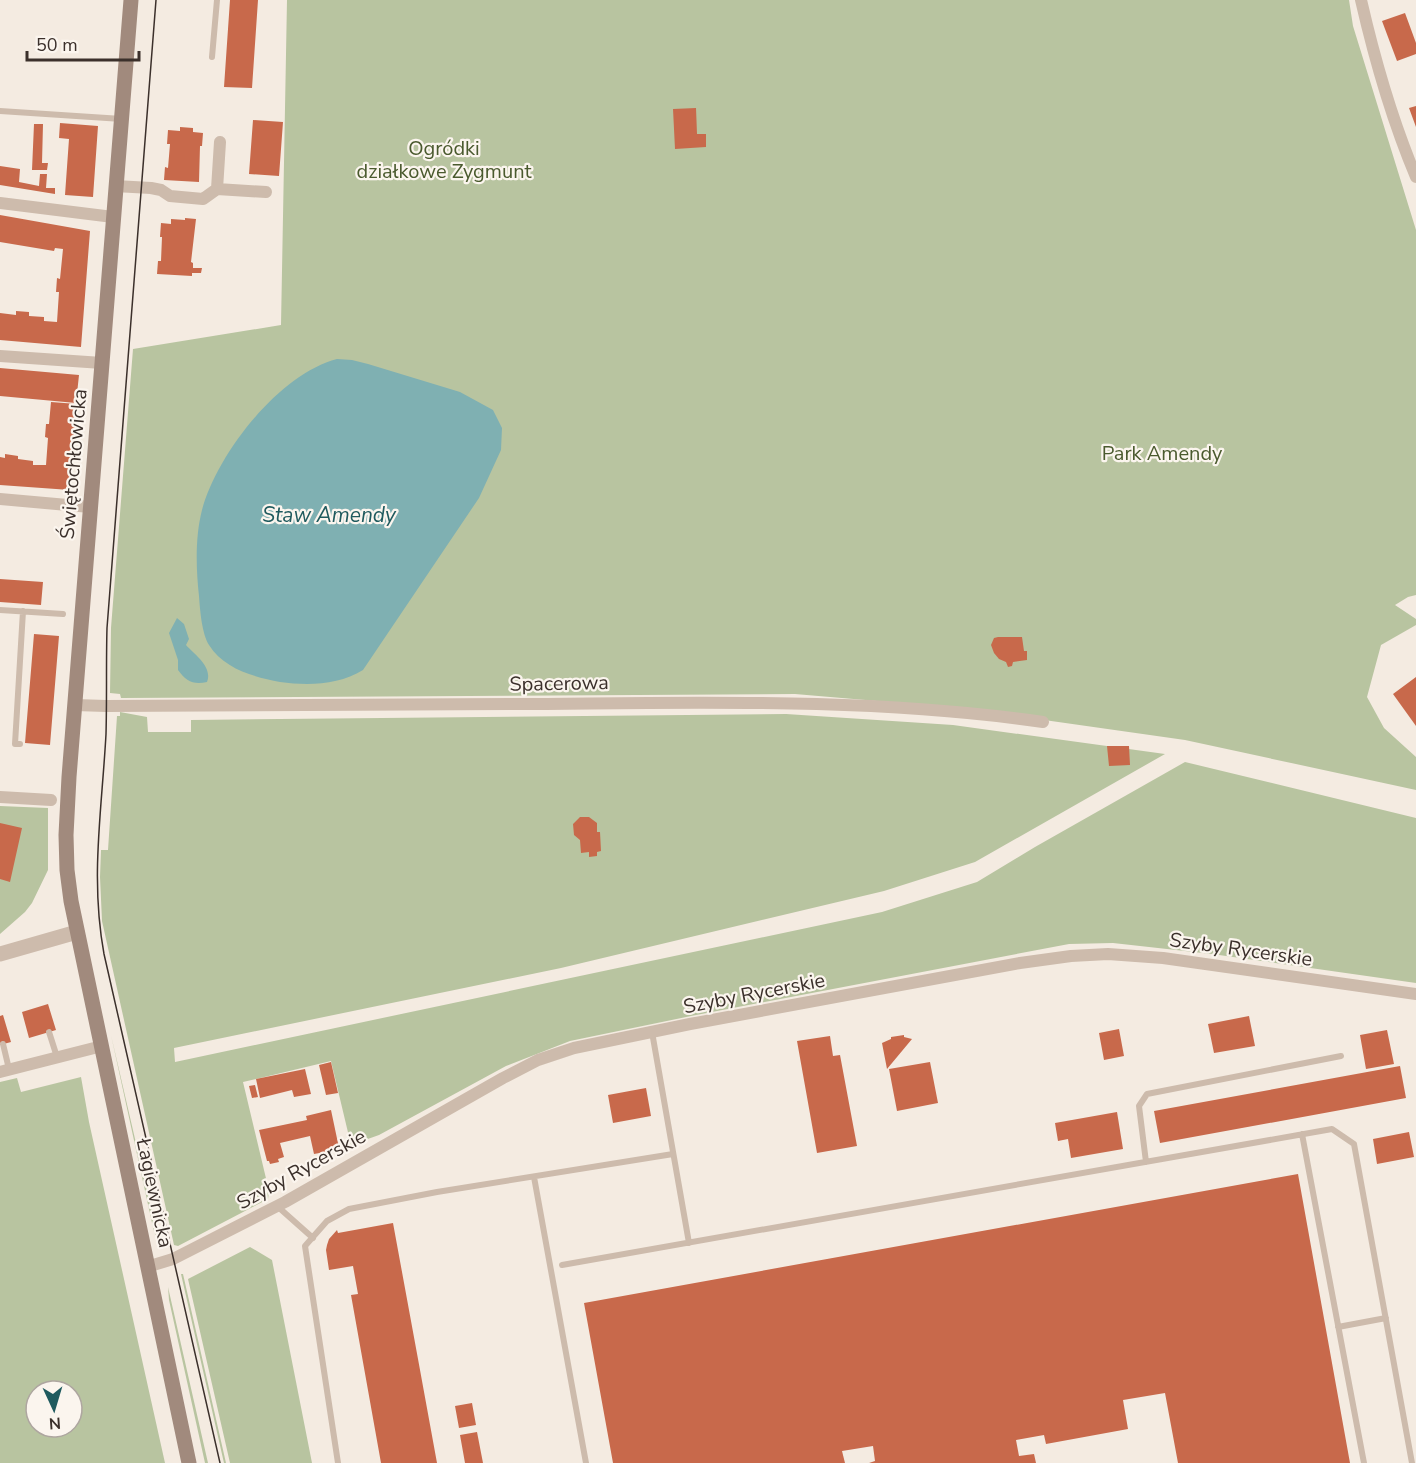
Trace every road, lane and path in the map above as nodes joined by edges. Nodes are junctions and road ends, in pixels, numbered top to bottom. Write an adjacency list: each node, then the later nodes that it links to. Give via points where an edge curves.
1 (131, 0): 6 (main road, Świętochłowicka)
2 (217, 0): 4 (lane)
3 (1361, 0): 8 (street, via 1374,56)
4 (212, 57)
5 (0, 111): 6 (lane)
6 (122, 119): 9 (main road, Świętochłowicka)
7 (220, 142): 10 (street)
8 (1416, 177)
9 (115, 186): 10 (street, via 151,188 170,196 203,199); 13 (main road, Świętochłowicka)
10 (217, 189): 11 (street)
11 (266, 192)
12 (0, 203): 13 (street)
13 (113, 217): 15 (main road, Świętochłowicka)
14 (0, 356): 15 (street)
15 (102, 363): 17 (main road, Świętochłowicka)
16 (0, 500): 17 (street)
17 (90, 507): 21 (main road, Świętochłowicka)
18 (0, 610): 19 (lane)
19 (23, 611): 20 (lane); 23 (lane, via 15,744)
20 (63, 614)
21 (75, 705): 22 (street, Spacerowa, via 793,703 956,711); 26 (main road, Świętochłowicka, via 66,835)
22 (1043, 722)
23 (20, 744)
24 (0, 797): 25 (street)
25 (51, 800)
26 (77, 932): 27 (street); 32 (main road, Łagiewnicka)
27 (0, 954)
28 (1416, 994): 30 (street, Szyby Rycerskie, via 1163,957 1108,954 1020,963)
29 (49, 1032): 34 (lane)
30 (652, 1032): 37 (lane); 40 (street, Szyby Rycerskie, via 574,1048 538,1060)
31 (3, 1044): 35 (lane)
32 (102, 1046): 34 (street); 44 (main road, Łagiewnicka)
33 (1341, 1056): 38 (lane, via 1147,1094 1139,1106)
34 (57, 1057): 35 (street)
35 (5, 1071)
36 (1302, 1134): 38 (lane); 45 (lane, via 1332,1129 1354,1144); 46 (lane)
37 (674, 1154): 39 (lane); 42 (lane)
38 (1146, 1162): 42 (lane)
39 (534, 1177): 41 (lane, via 349,1209 327,1221); 50 (lane)
40 (277, 1206): 41 (lane); 44 (street, Szyby Rycerskie, via 173,1260)
41 (313, 1238): 49 (lane, via 305,1246)
42 (689, 1243): 43 (lane)
43 (562, 1265)
44 (150, 1266): 48 (main road, Łagiewnicka)
45 (1386, 1318): 46 (lane); 47 (lane)
46 (1338, 1327): 51 (lane)
47 (1413, 1448): 52 (lane)
48 (189, 1463)
49 (338, 1463)
50 (586, 1463)
51 (1364, 1463)
52 (1412, 1463)

